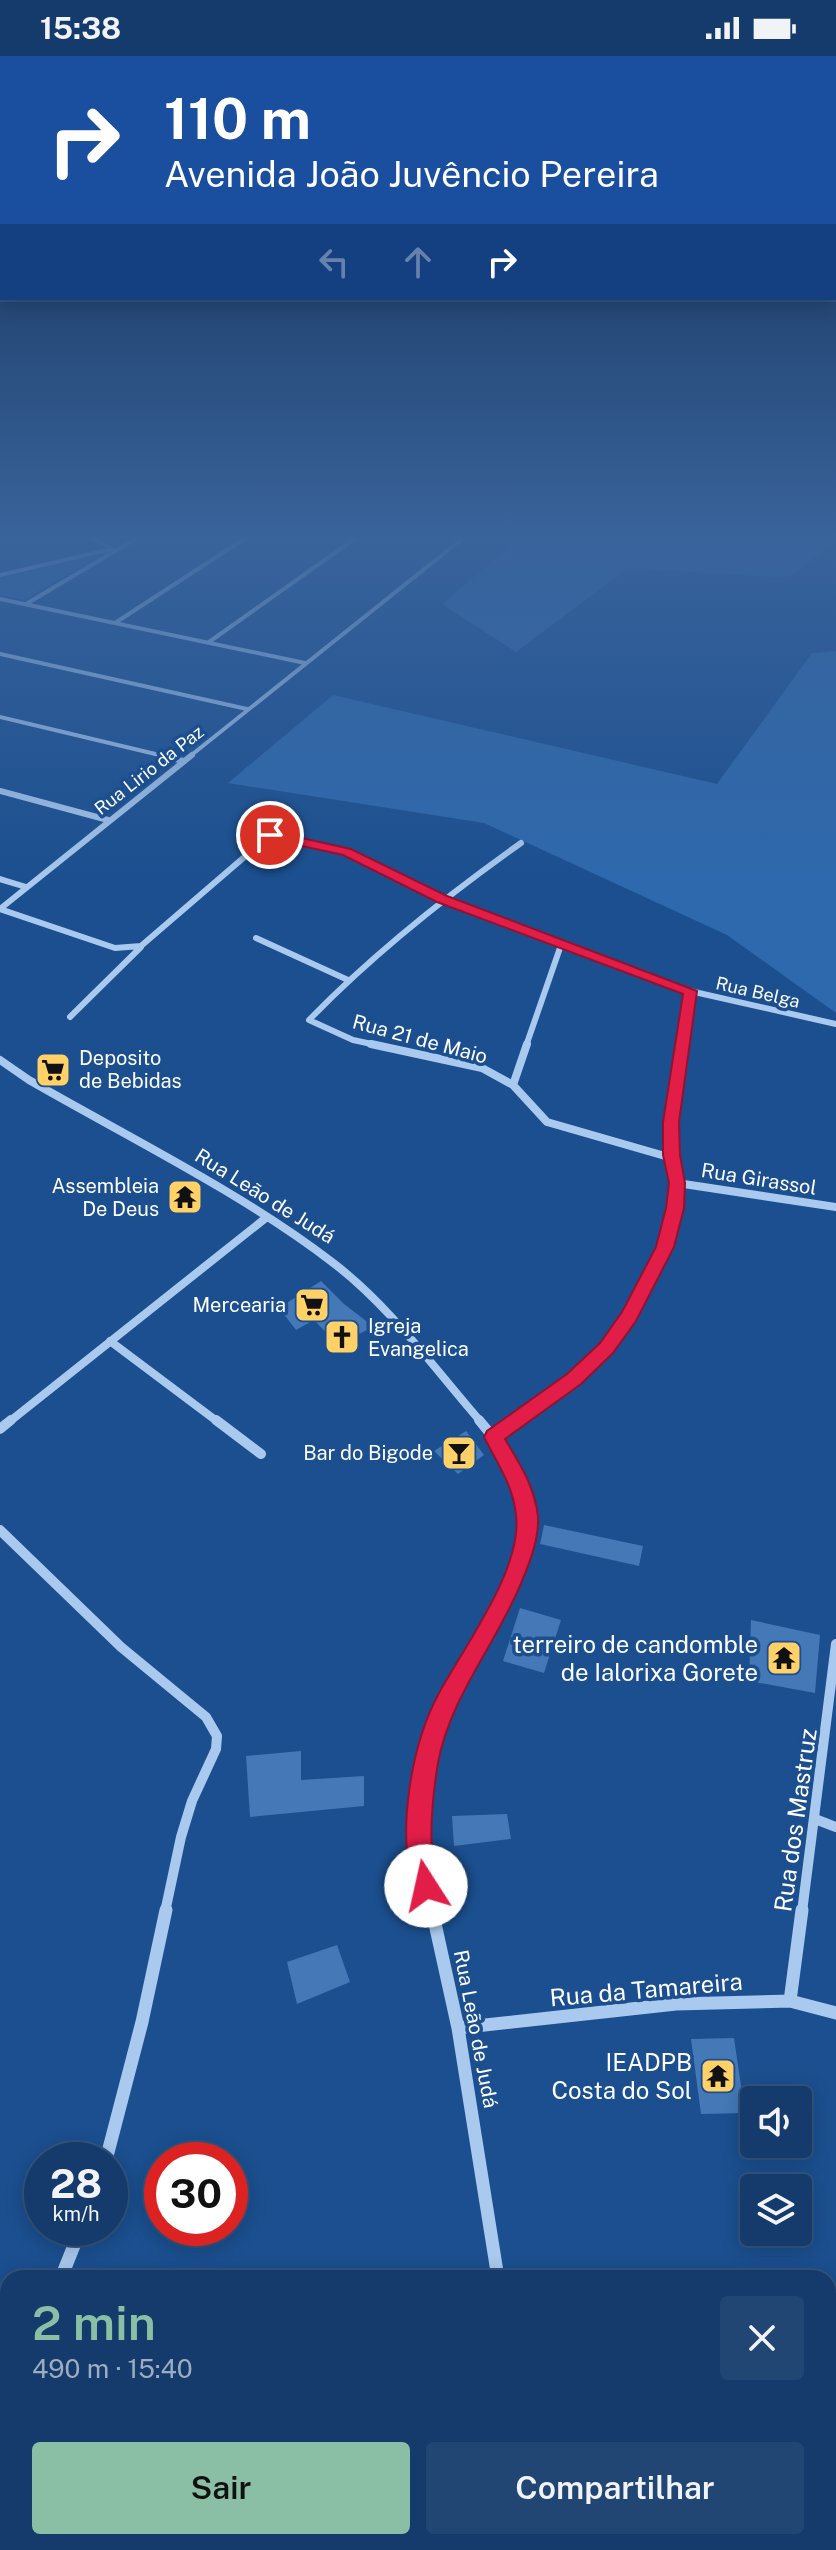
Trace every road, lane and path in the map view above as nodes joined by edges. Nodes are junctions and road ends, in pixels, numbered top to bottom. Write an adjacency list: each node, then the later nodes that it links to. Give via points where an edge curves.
1 (252, 651): 4 (street)
2 (320, 651): 4 (street, Rua Lirio da Paz)
3 (0, 654): 5 (street)
4 (305, 663): 5 (street, Rua Lirio da Paz)
5 (247, 709): 7 (street, Rua Lirio da Paz)
6 (0, 717): 7 (street)
7 (183, 761): 9 (street, Rua Lirio da Paz)
8 (0, 791): 9 (street)
9 (108, 820): 12 (street, Rua Lirio da Paz)
10 (521, 843): 13 (street, Rua 21 de Maio)
11 (0, 879): 12 (street)
12 (26, 887): 14 (street, Rua Lirio da Paz)
13 (442, 899): 16 (street, Rua Belga); 17 (street, Rua Belga, via 347,852 270,835); 18 (street, Rua 21 de Maio)
14 (0, 909): 17 (street, via 115,948)
15 (256, 938): 18 (street)
16 (561, 945): 19 (street, Rua Belga); 23 (street)
17 (141, 946): 20 (street)
18 (348, 980): 23 (street, Rua 21 de Maio, via 309,1020 353,1040 482,1068)
19 (690, 991): 21 (street, Rua Belga); 24 (street, via 671,1122)
20 (70, 1017)
21 (836, 1024)
22 (0, 1060): 27 (street, Rua Leão de Judá)
23 (513, 1085): 24 (street, via 547,1122)
24 (672, 1158): 25 (street)
25 (677, 1183): 26 (street, Rua Girassol); 30 (street, via 665,1247 607,1348)
26 (836, 1207)
27 (267, 1217): 28 (street); 30 (street, Rua Leão de Judá, via 334,1263)
28 (110, 1341): 29 (street); 31 (street)
29 (1, 1425)
30 (494, 1437): 38 (street, Rua Leão de Judá, via 519,1480 527,1518 522,1555 500,1608 446,1703 427,1760 419,1810 420,1857)
31 (261, 1454)
32 (0, 1530): 39 (street, via 121,1647 206,1717 217,1736 181,1837)
33 (836, 1644): 34 (street, Rua dos Mastruz)
34 (815, 1819): 35 (street); 36 (street, Rua dos Mastruz)
35 (836, 1827)
36 (790, 2001): 37 (street, Rua da Tamareira); 38 (street, Rua da Tamareira, via 676,2004)
37 (836, 2013)
38 (458, 2028): 42 (street, Rua Leão de Judá)
39 (111, 2142)
40 (74, 2246): 41 (street)
41 (64, 2270)
42 (497, 2270)

